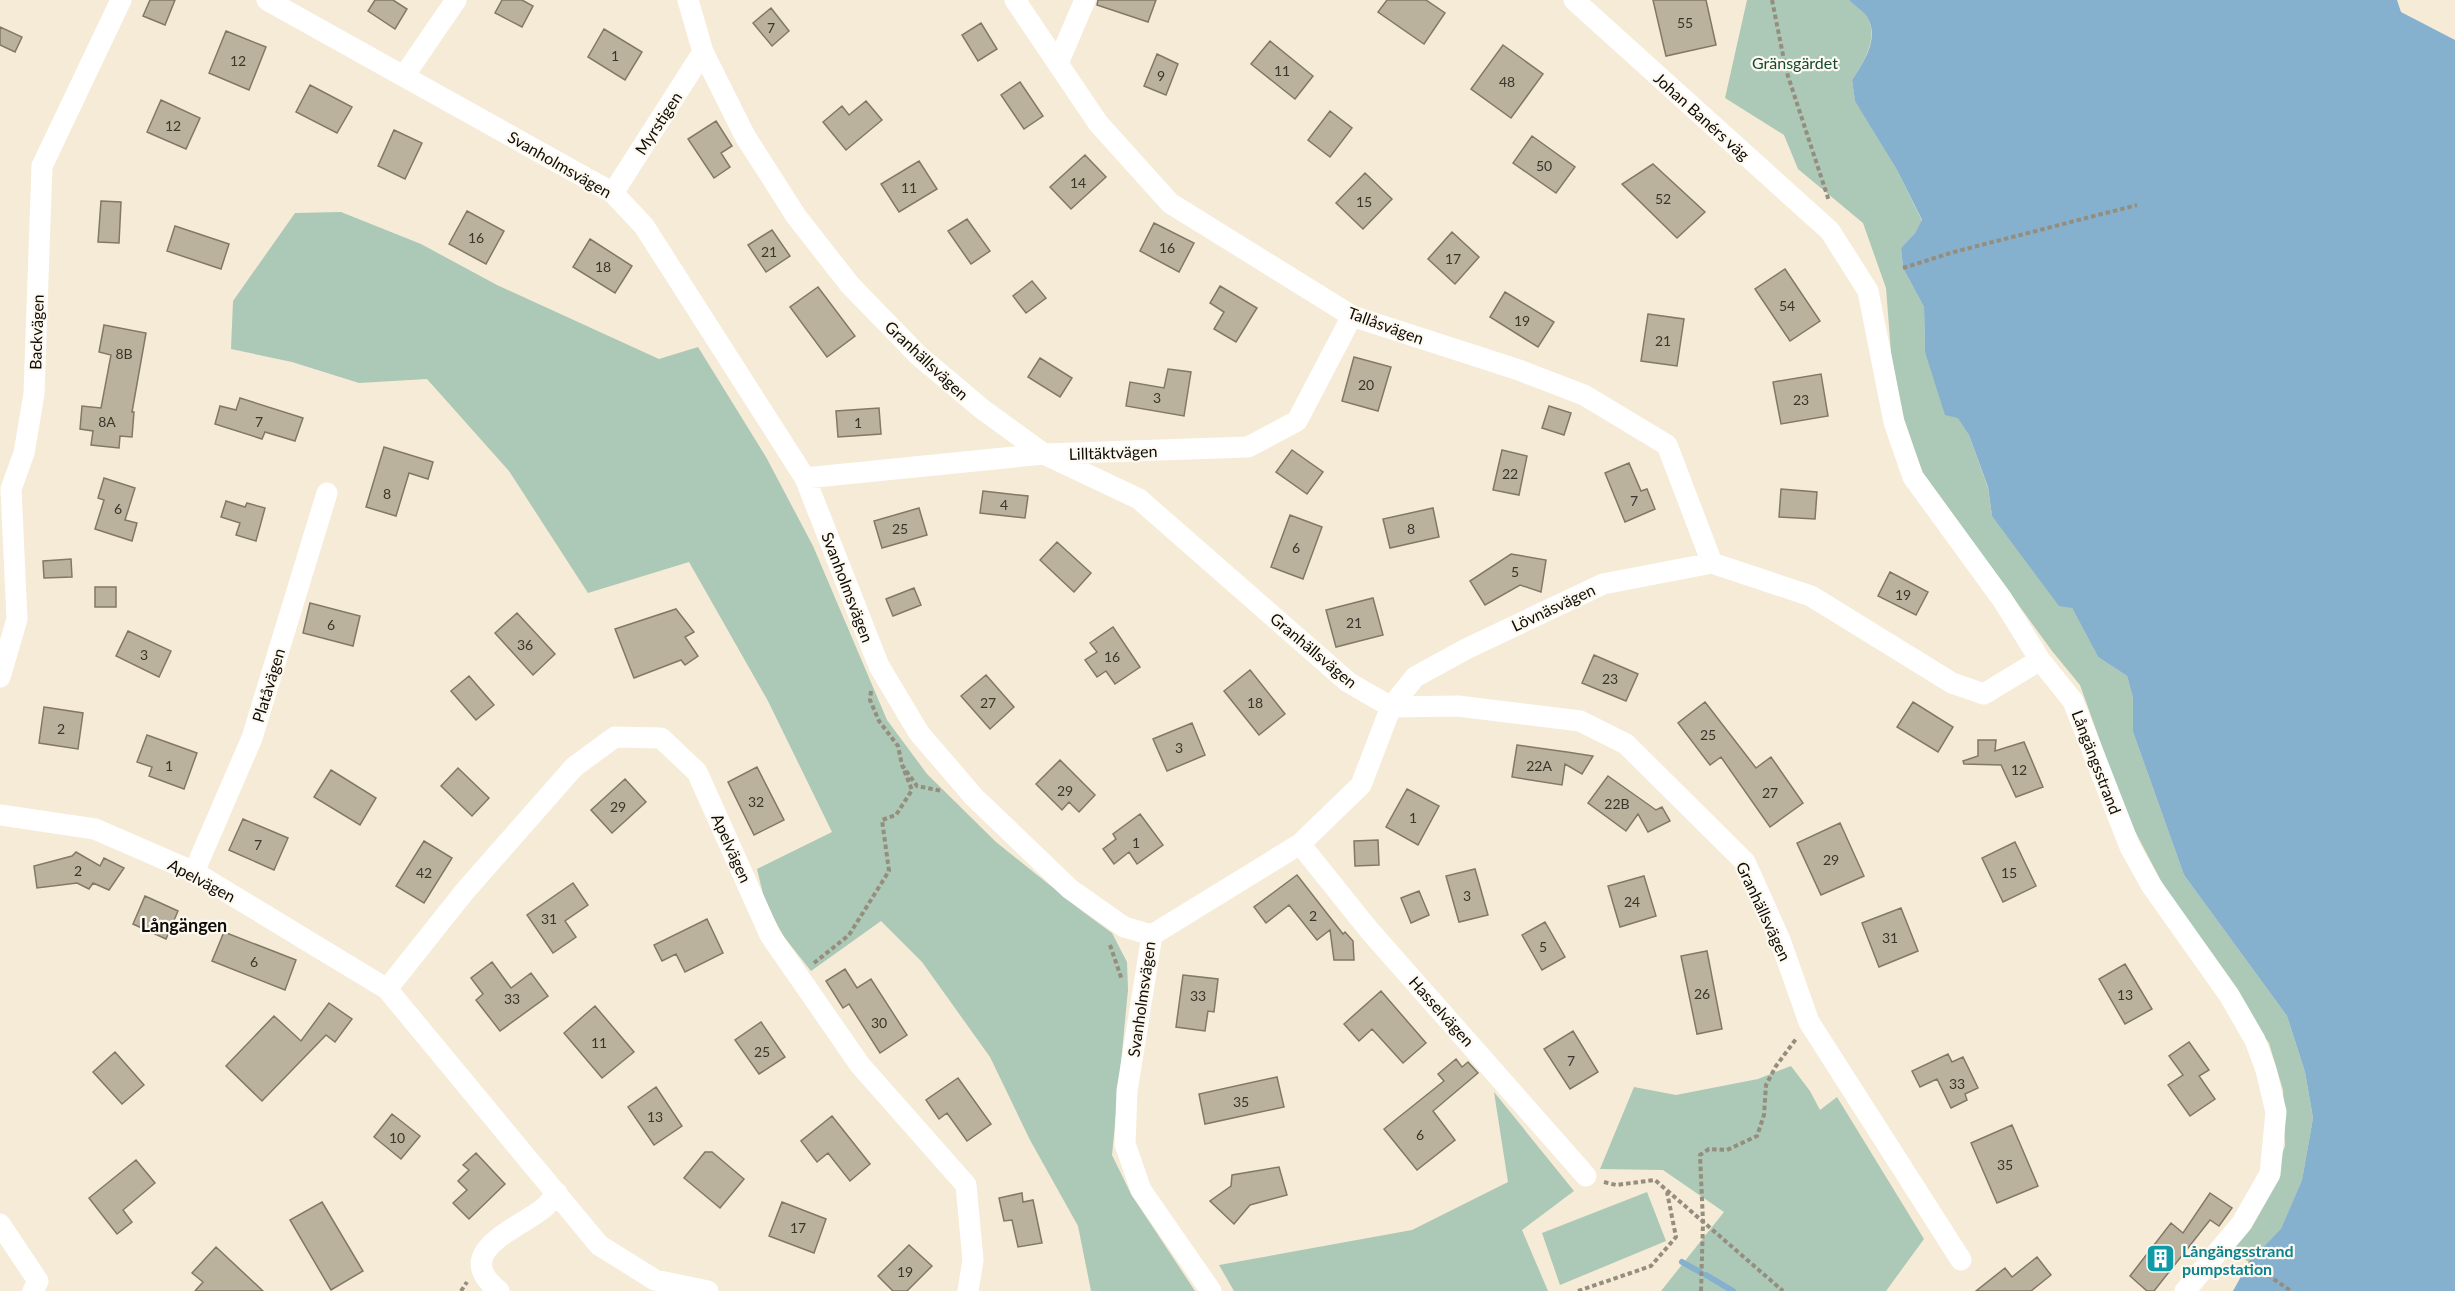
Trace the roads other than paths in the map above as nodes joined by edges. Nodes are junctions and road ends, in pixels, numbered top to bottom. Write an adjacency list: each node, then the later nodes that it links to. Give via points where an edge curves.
1 (121, 0): 19 (street, Backvägen, via 42,166 34,394 24,453 11,489 17,620)
2 (267, 0): 10 (street, Svanholmsvägen)
3 (456, 0): 10 (street)
4 (688, 0): 8 (street, Granhällsvägen)
5 (1015, 0): 9 (street, Tallåsvägen)
6 (1085, 0): 9 (street)
7 (1574, 0): 12 (street, Johan Banérs väg)
8 (703, 52): 11 (street, Myrstigen); 14 (street, Granhällsvägen, via 751,146 796,216 850,285 918,355 982,410)
9 (1058, 63): 13 (street, Tallåsvägen, via 1098,123 1170,202)
10 (404, 76): 11 (street, Svanholmsvägen)
11 (613, 193): 15 (street, Svanholmsvägen, via 644,226)
12 (1830, 231): 18 (street, Långängsstrand, via 1868,291 1894,422 1913,477 2002,599)
13 (1352, 316): 14 (street, Lilltäktvägen, via 1297,421 1248,447); 17 (street, Tallåsvägen, via 1584,395 1667,445)
14 (1044, 454): 15 (street, Lilltäktvägen); 20 (street, Granhällsvägen, via 1139,499 1348,682)
15 (805, 478): 24 (street, Svanholmsvägen, via 879,666 919,733 974,798 1070,889 1124,927)
16 (327, 493): 23 (street, Platåvägen, via 252,738)
17 (1712, 563): 18 (street, Lövnäsvägen, via 1811,596 1952,683 1984,694); 20 (street, Lövnäsvägen, via 1603,584 1415,677)
18 (2040, 660): 35 (street, Långängsstrand, via 2073,701 2130,847 2151,885 2229,995 2255,1040 2276,1112 2270,1174 2242,1223)
19 (0, 677)
20 (1391, 707): 22 (street, Lövnäsvägen, via 1361,785); 29 (street, Granhällsvägen, via 1458,706 1580,722 1626,744 1745,861 1780,940 1809,1022)
21 (0, 815): 23 (street, Apelvägen, via 95,829)
22 (1300, 844): 24 (street, Lövnäsvägen); 26 (street, Hasselvägen, via 1370,930)
23 (194, 872): 25 (street, Apelvägen)
24 (1152, 935): 34 (street, Svanholmsvägen, via 1127,1091 1125,1144 1141,1190)
25 (387, 989): 27 (street, Apelvägen); 33 (street, Apelvägen, via 465,891 574,767 615,737 661,738 697,772 770,935 860,1065 966,1185 974,1260)
26 (1586, 1176)
27 (557, 1193): 31 (street, via 544,1207 491,1242 482,1259 483,1274); 32 (street, Apelvägen, via 599,1245 655,1280)
28 (0, 1224): 30 (street, via 38,1281)
29 (1961, 1260)
30 (33, 1291)
31 (499, 1291)
32 (708, 1291)
33 (968, 1291)
34 (1211, 1291)
35 (2185, 1291)

